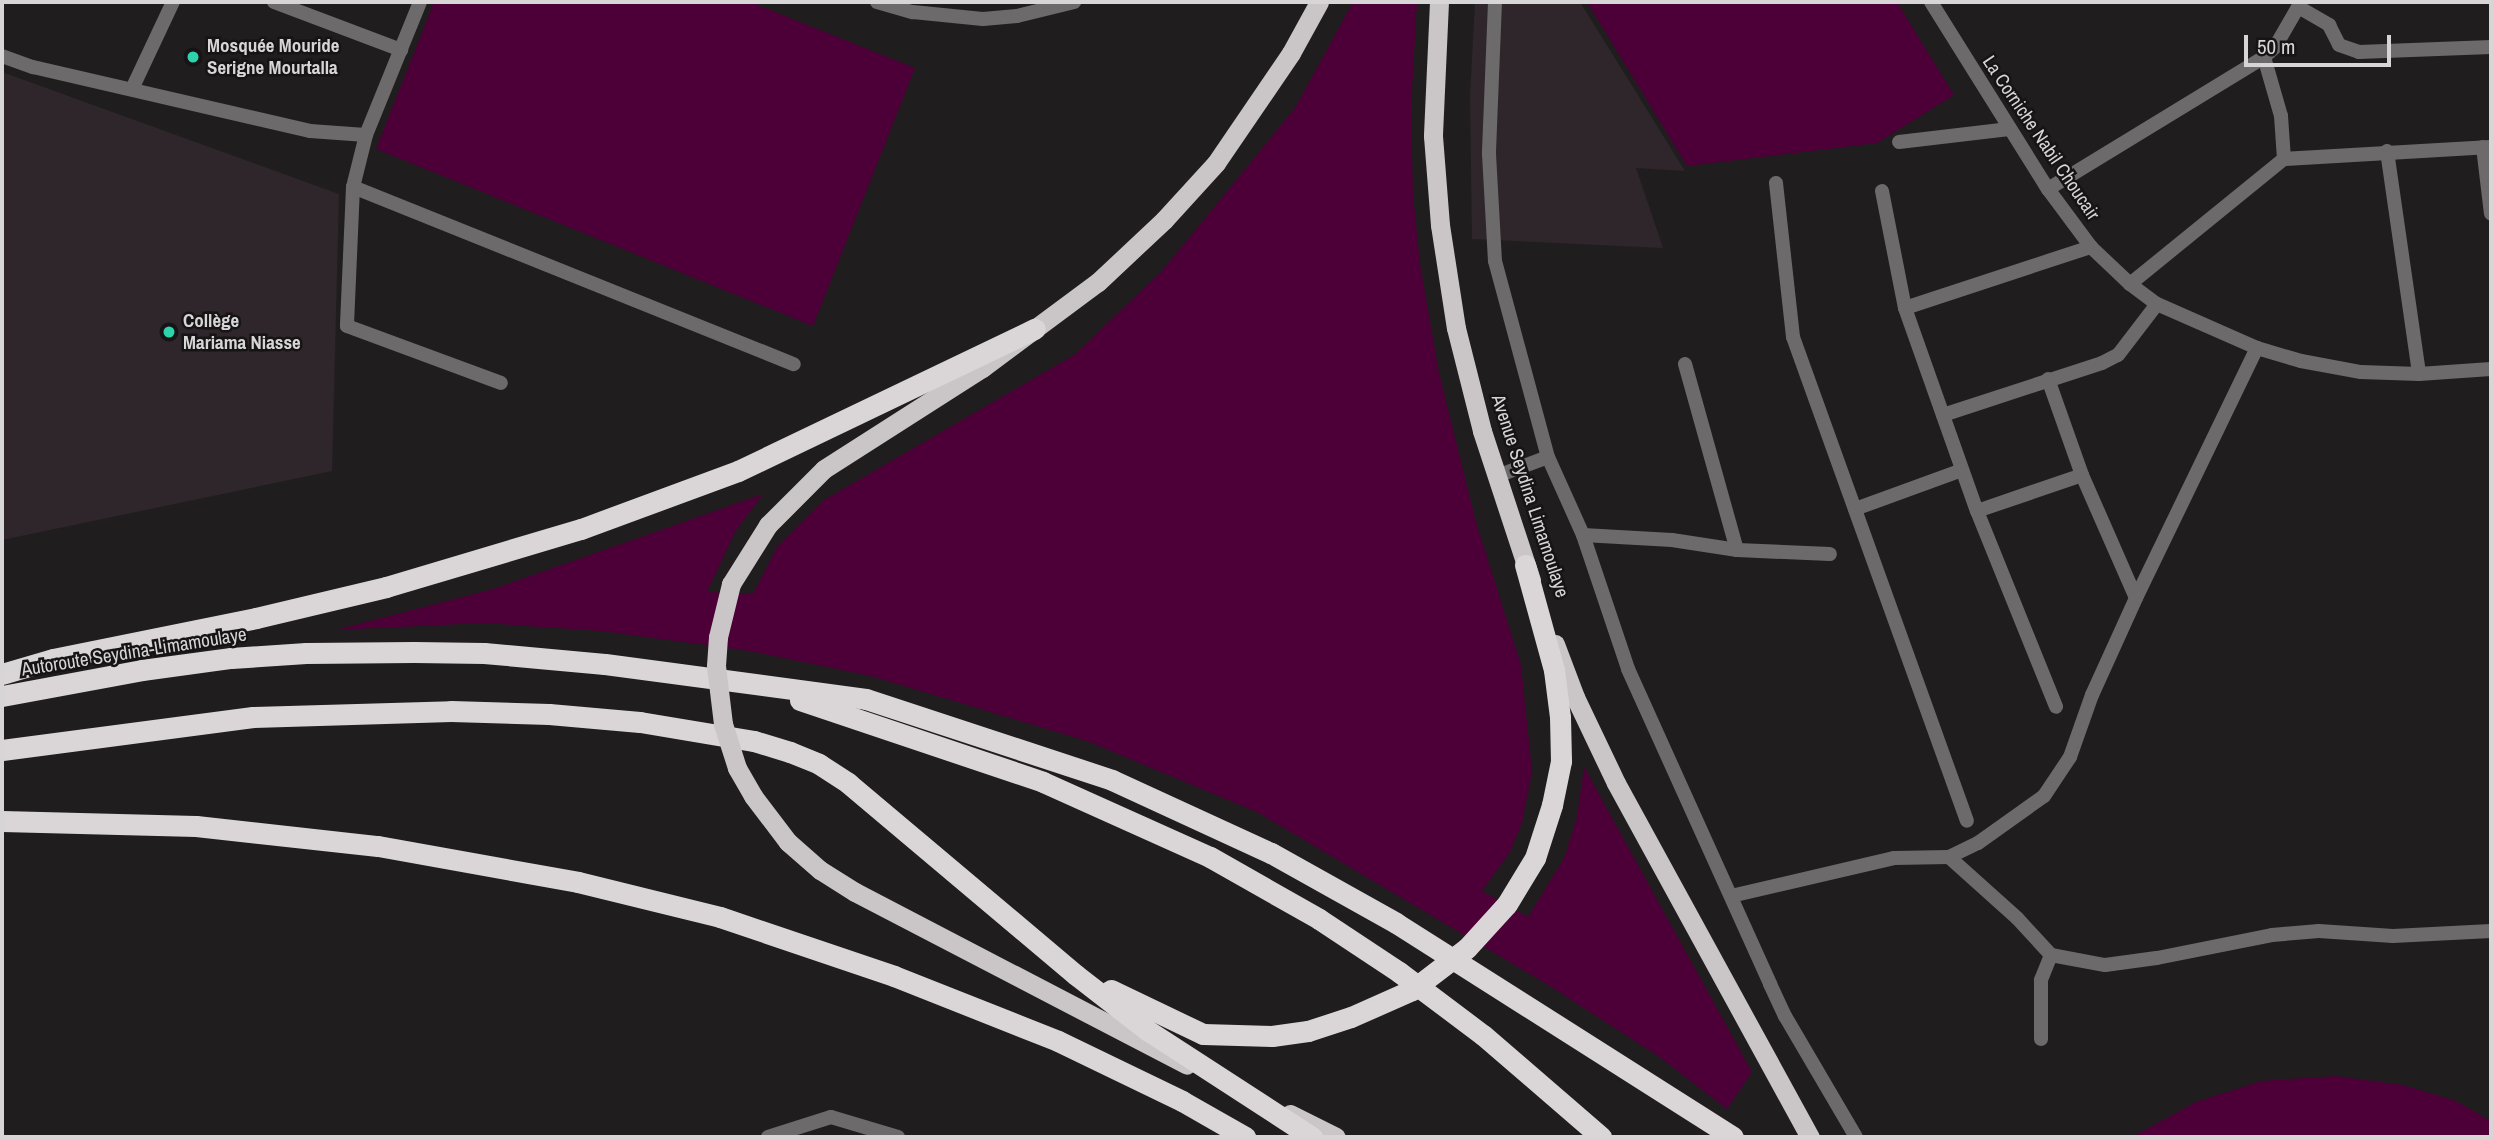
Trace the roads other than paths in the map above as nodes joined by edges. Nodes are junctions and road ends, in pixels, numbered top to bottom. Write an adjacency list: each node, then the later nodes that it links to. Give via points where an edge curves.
1 (173, 2): 16 (street)
2 (274, 2): 11 (street)
3 (420, 2): 13 (street)
4 (877, 2): 5 (street, via 913,12 984,19)
5 (1074, 2)
6 (1319, 2): 32 (highway, via 1292,53 1216,163 1164,220 1097,282)
7 (1439, 2): 44 (highway, Avenue Seydina Limamoulaye, via 1433,136 1440,225 1456,328)
8 (1495, 2): 41 (street, via 1489,154 1495,261)
9 (1931, 2): 17 (street, La Corniche Nabil Choucair)
10 (2300, 5): 12 (street, via 2329,25 2339,45 2359,52); 15 (street)
11 (306, 8): 13 (street)
12 (2491, 47)
13 (401, 50): 18 (street)
14 (2, 57): 16 (street)
15 (2264, 57): 22 (street, via 2281,116); 25 (street)
16 (132, 89): 18 (street, via 310,131)
17 (2009, 129): 19 (street); 25 (street, La Corniche Nabil Choucair)
18 (366, 135): 24 (street)
19 (1899, 142)
20 (2487, 147): 21 (street); 27 (street)
21 (2387, 151): 22 (street); 37 (street)
22 (2284, 159): 29 (street)
23 (1776, 183): 45 (street, via 1793,337)
24 (352, 187): 35 (street); 39 (street, via 347,326)
25 (2048, 189): 28 (street, La Corniche Nabil Choucair)
26 (1882, 191): 31 (street)
27 (2491, 214)
28 (2091, 247): 29 (street, La Corniche Nabil Choucair); 31 (street)
29 (2130, 284): 30 (street, La Corniche Nabil Choucair)
30 (2157, 304): 33 (street, La Corniche Nabil Choucair); 38 (street, via 2118,355)
31 (1905, 308): 40 (street)
32 (1035, 329): 52 (highway, via 738,471 580,529 386,587); 65 (highway, bridge, via 982,369 824,469 768,524 731,584 718,637 716,666 723,724 752,796 788,842 820,870)
33 (2257, 348): 37 (street, La Corniche Nabil Choucair, via 2361,372); 51 (street)
34 (1685, 364): 48 (street)
35 (794, 365)
36 (2491, 369): 37 (street, La Corniche Nabil Choucair)
37 (2419, 374)
38 (2048, 379): 40 (street); 43 (street)
39 (501, 383)
40 (1943, 415): 42 (street)
41 (1548, 457): 44 (street); 47 (street)
42 (1962, 470): 45 (street); 46 (street)
43 (2082, 475): 46 (street); 51 (street)
44 (1496, 476): 50 (highway, Avenue Seydina Limamoulaye)
45 (1855, 509): 58 (street)
46 (1977, 511): 55 (street)
47 (1583, 535): 48 (street, via 1672,540); 60 (street, via 1628,669)
48 (1737, 550): 49 (street)
49 (1830, 554)
50 (1525, 565): 66 (highway, bridge, via 1554,670 1561,761 1535,858 1507,904 1467,948 1412,990 1351,1017 1284,1034); 76 (highway, Avenue Seydina Limamoulaye, via 1581,709 1616,783)
51 (2136, 598): 59 (street, via 2070,757 2045,796)
52 (2, 674)
53 (758, 686): 54 (highway, Autoroute Seydina-Limamoulaye, via 670,671 484,653 306,653 231,657); 74 (highway, via 1043,782 1210,857 1319,919 1399,972 1482,1035); 75 (highway, via 866,699 1112,780 1178,808 1271,853 1396,923)
54 (2, 696)
55 (2056, 707)
56 (2, 750): 62 (highway, via 253,717 359,712 549,714 640,722 754,741 820,764 848,783)
57 (2, 821): 71 (highway, via 196,826 378,846 578,882 720,917 894,976 1058,1041)
58 (1967, 821)
59 (1950, 857): 60 (street, via 1894,858); 63 (street)
60 (1731, 896): 77 (street, via 1785,1016)
61 (2491, 931): 63 (street, via 2272,935 2105,965)
62 (1044, 947): 64 (highway); 66 (highway, via 1080,974)
63 (2051, 955): 67 (street, via 2040,979)
64 (1147, 1030): 65 (highway); 66 (highway); 68 (highway)
65 (1120, 1031): 68 (highway)
66 (1203, 1034)
67 (2041, 1039)
68 (1233, 1086): 72 (highway); 73 (highway)
69 (768, 1137): 70 (street, via 831,1117)
70 (898, 1137)
71 (1245, 1137)
72 (1312, 1137)
73 (1336, 1137)
74 (1601, 1137)
75 (1733, 1137)
76 (1810, 1137)
77 (1856, 1137)

